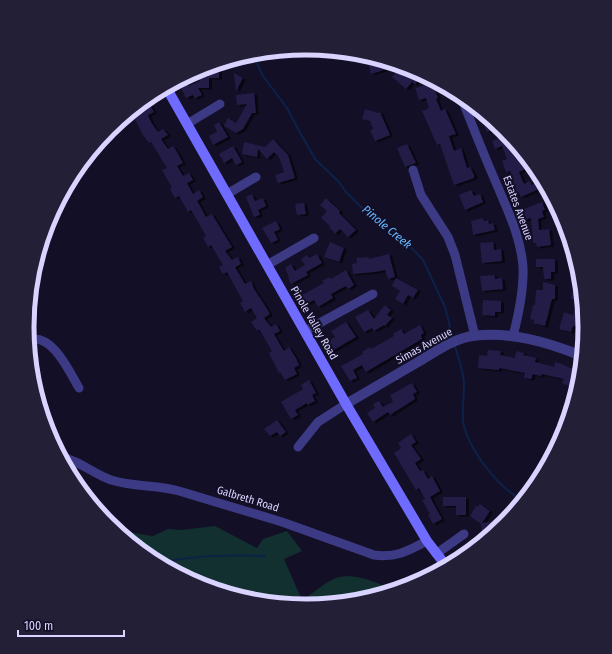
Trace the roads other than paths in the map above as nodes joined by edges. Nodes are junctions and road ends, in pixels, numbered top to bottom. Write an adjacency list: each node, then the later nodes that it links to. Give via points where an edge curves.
1 (169, 92): 4 (main road, Pinole Valley Road)
2 (220, 104): 4 (street)
3 (465, 106): 13 (street, Estates Avenue, via 518,241 523,266 523,287)
4 (187, 124): 7 (main road, Pinole Valley Road)
5 (413, 170): 12 (street, via 421,195 448,237 455,255)
6 (256, 177): 7 (street)
7 (227, 194): 9 (main road, Pinole Valley Road)
8 (314, 238): 9 (street)
9 (267, 265): 11 (main road, Pinole Valley Road)
10 (373, 294): 11 (street)
11 (305, 331): 17 (main road, Pinole Valley Road)
12 (473, 336): 13 (street, Simas Avenue); 17 (street, Simas Avenue, via 441,349)
13 (513, 336): 15 (street, Simas Avenue, via 551,344)
14 (35, 339): 16 (street, via 40,339 52,347)
15 (577, 354)
16 (79, 388)
17 (346, 404): 18 (street, Simas Avenue, via 318,422); 21 (main road, Pinole Valley Road)
18 (298, 447)
19 (68, 458): 21 (street, Galbreth Road, via 110,480 166,487 282,522 374,555 400,555)
20 (464, 534): 22 (street)
21 (427, 541): 22 (main road, Pinole Valley Road)
22 (436, 554): 23 (main road, Pinole Valley Road)
23 (443, 562)

